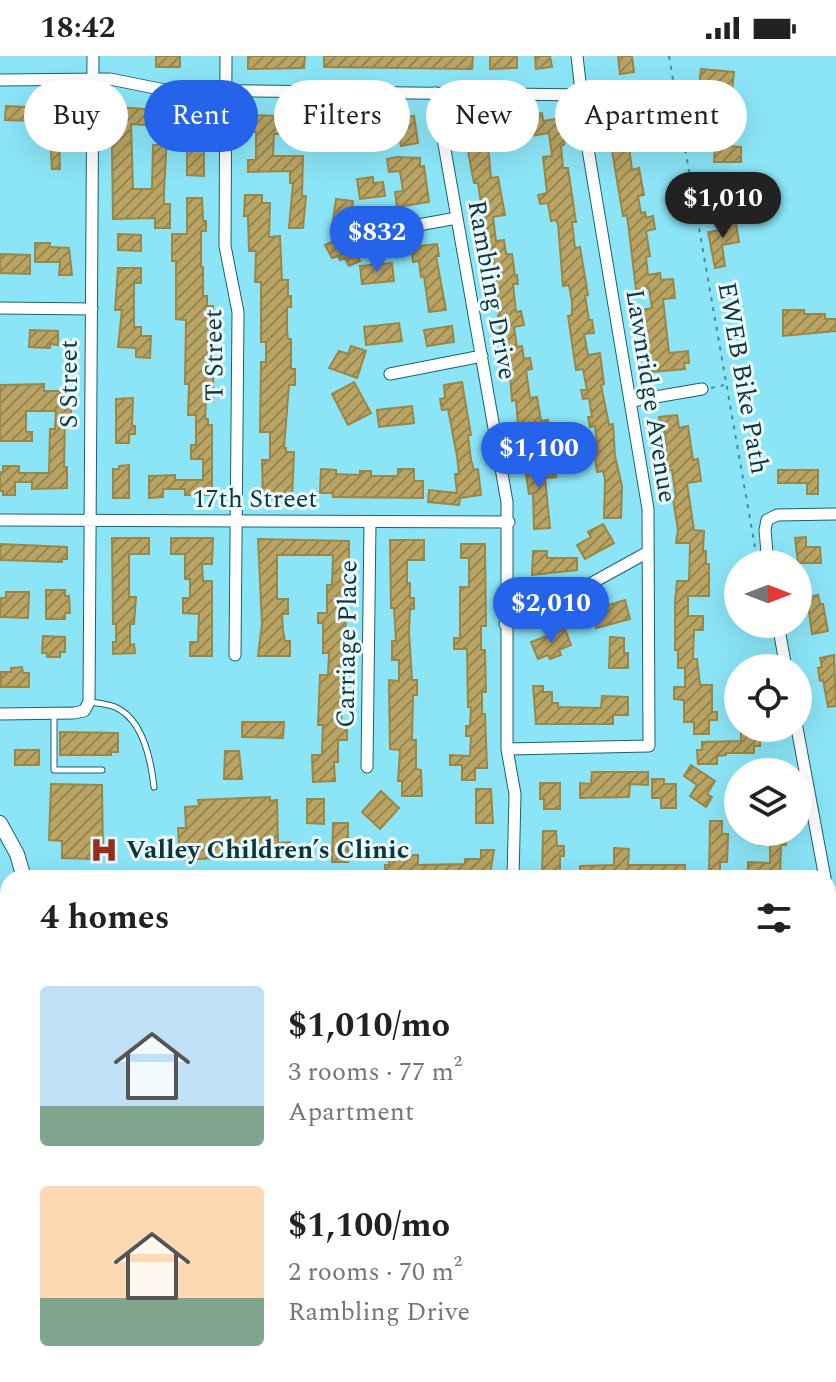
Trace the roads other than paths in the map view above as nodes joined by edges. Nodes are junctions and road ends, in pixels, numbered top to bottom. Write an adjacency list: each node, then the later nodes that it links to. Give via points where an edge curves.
1 (93, 56): 4 (street, S Street)
2 (226, 56): 6 (street, T Street)
3 (577, 56): 7 (street, Lawnridge Avenue)
4 (93, 79): 5 (street); 8 (street); 17 (street, S Street)
5 (0, 80)
6 (226, 80)
7 (580, 80)
8 (144, 86)
9 (258, 91): 10 (street)
10 (426, 93)
11 (226, 152): 25 (street, T Street, via 225,246 238,312)
12 (445, 152): 14 (street, Rambling Drive)
13 (589, 152): 21 (street, Lawnridge Avenue)
14 (457, 218): 15 (street); 18 (street, Rambling Drive)
15 (385, 231)
16 (0, 308): 17 (street)
17 (92, 309): 24 (street, S Street)
18 (482, 356): 19 (street); 27 (street, Rambling Drive)
19 (390, 374)
20 (702, 389): 21 (street)
21 (632, 401): 29 (street, Lawnridge Avenue, via 648,509)
22 (836, 514): 28 (street, via 777,515 767,520)
23 (0, 520): 24 (street, 17th Street)
24 (91, 520): 25 (street, 17th Street); 32 (street, S Street)
25 (236, 520): 26 (street, 17th Street); 31 (street, T Street)
26 (370, 522): 27 (street, 17th Street); 37 (street, Carriage Place)
27 (509, 522): 30 (street, Rambling Drive)
28 (767, 550)
29 (648, 552): 30 (street, via 543,610); 36 (street, Lawnridge Avenue, via 649,746)
30 (505, 624): 36 (street, Rambling Drive)
31 (235, 655)
32 (87, 706): 34 (street); 39 (lane, via 115,707 134,723 150,757)
33 (0, 714): 34 (street)
34 (54, 714): 38 (lane, via 54,770)
35 (800, 742): 43 (street)
36 (507, 749): 42 (street, Rambling Drive, via 515,794)
37 (367, 767)
38 (102, 770)
39 (154, 787)
40 (0, 823): 41 (street)
41 (22, 870)
42 (513, 870)
43 (824, 870)

